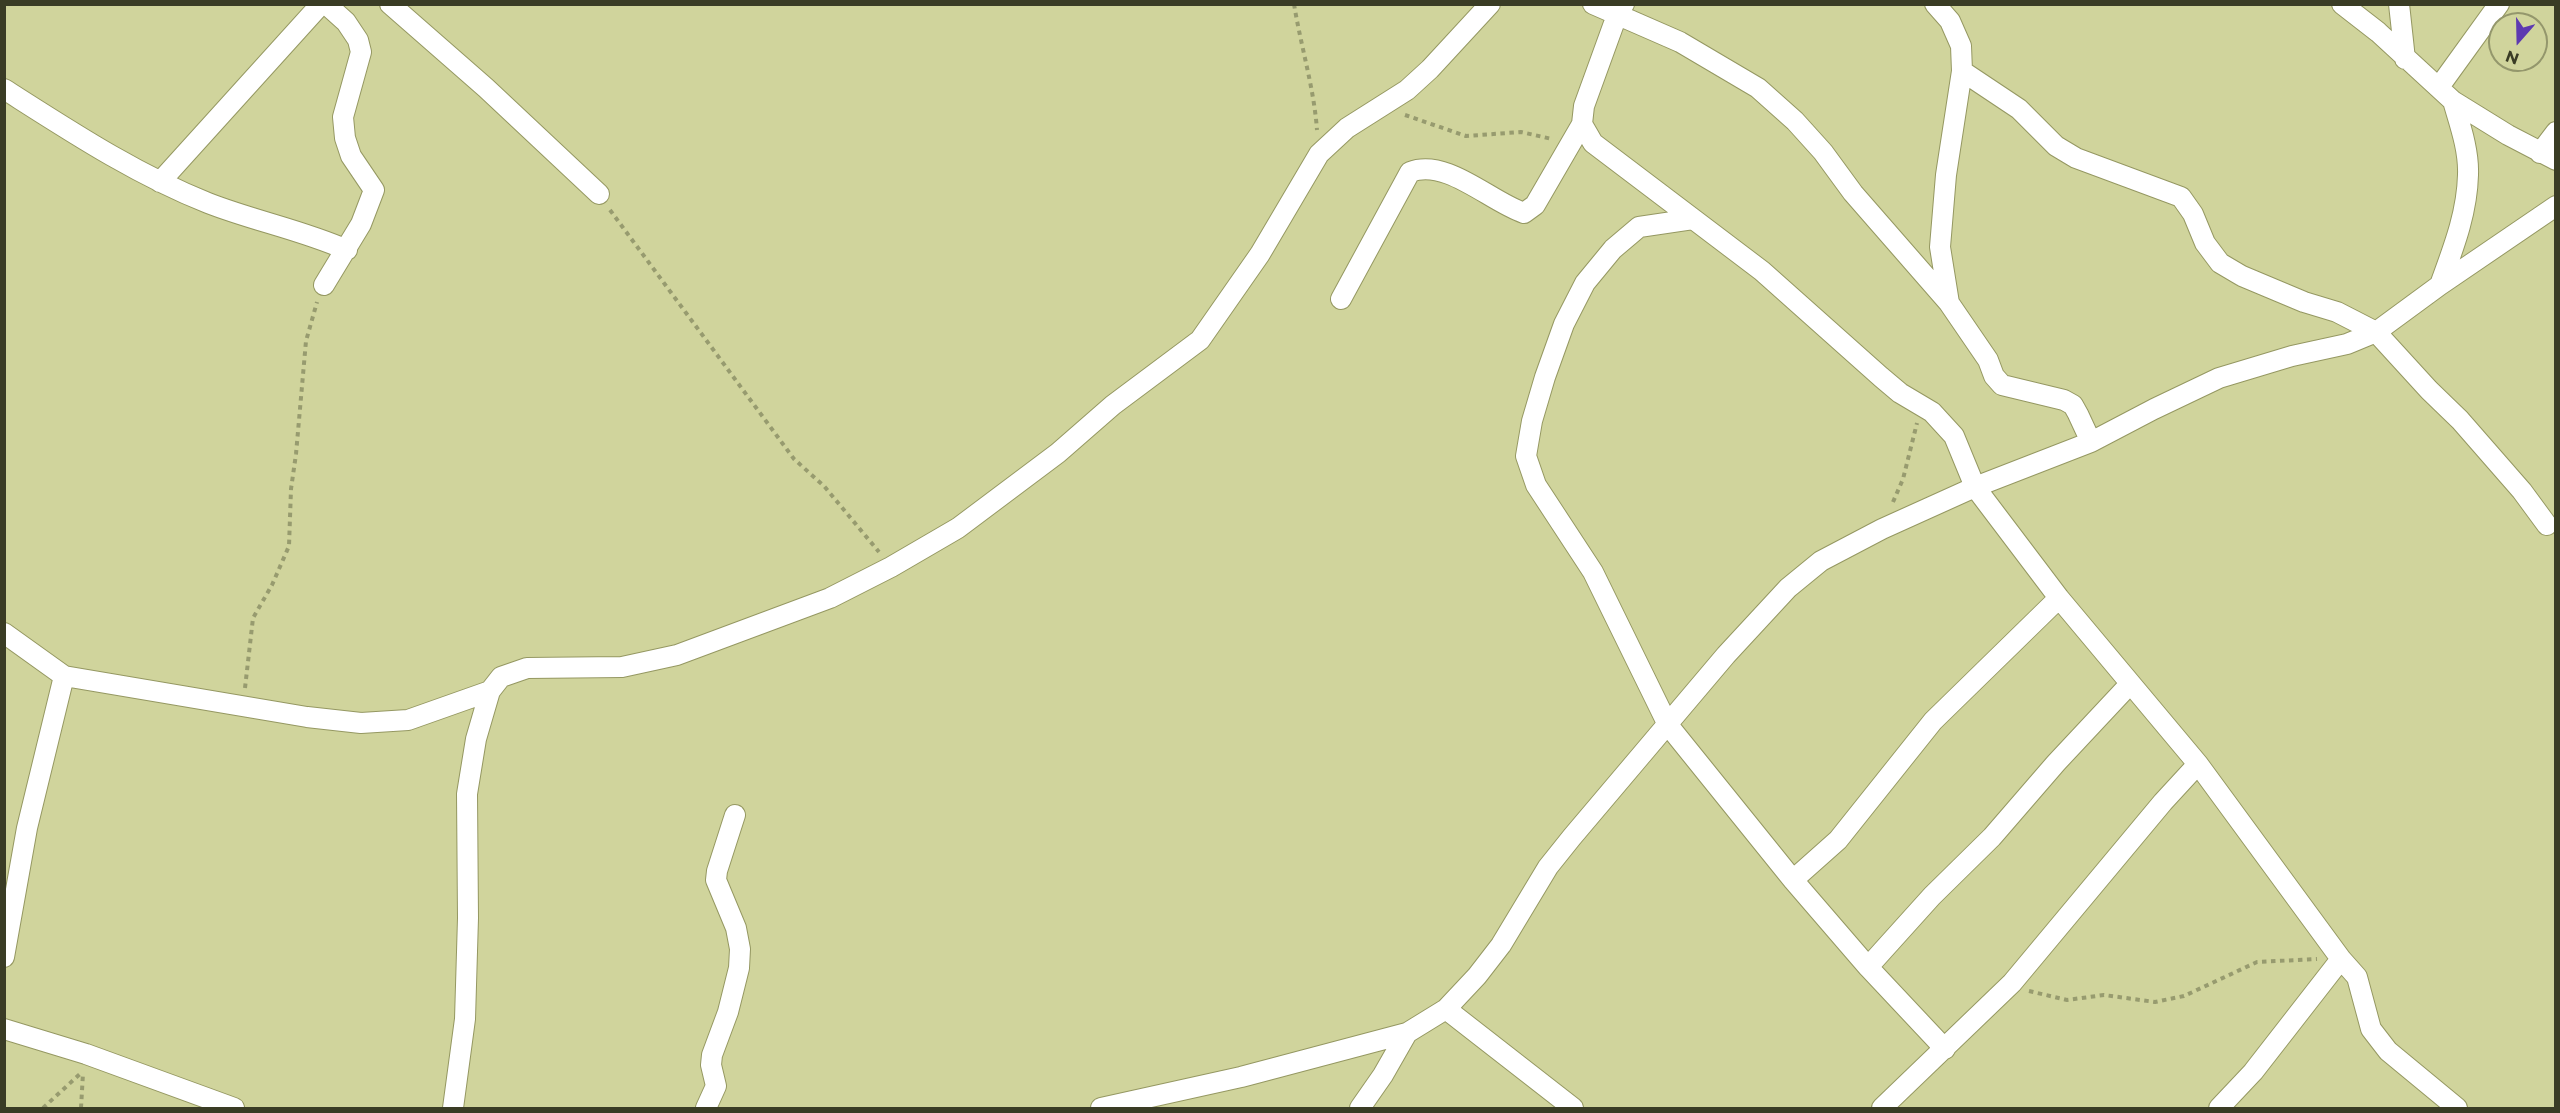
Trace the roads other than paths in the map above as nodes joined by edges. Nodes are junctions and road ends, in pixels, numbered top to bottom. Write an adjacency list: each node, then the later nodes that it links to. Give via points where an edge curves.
1 (321, 4): 20 (street)
2 (326, 4): 24 (street, via 346,22 362,52 343,117 351,156 374,190)
3 (390, 4): 21 (street)
4 (1490, 4): 37 (street, via 1407,90 1347,128 1319,154 1260,254 1200,340 958,528 830,598 677,655 622,667 527,668 501,677)
5 (1593, 4): 10 (street)
6 (1935, 4): 11 (street)
7 (2342, 4): 12 (street)
8 (2399, 4): 12 (street)
9 (2499, 4): 14 (street)
10 (1620, 10): 17 (street, via 1584,106); 28 (street, via 1758,88 1823,152 1853,194)
11 (1952, 13): 13 (street, via 1961,46)
12 (2404, 58): 14 (street)
13 (1962, 71): 28 (street, via 1940,247); 29 (street, via 2019,109 2056,146 2076,158 2181,197 2220,263)
14 (2439, 87): 16 (street)
15 (4, 89): 20 (street)
16 (2453, 101): 19 (street); 26 (street, via 2468,173 2466,203)
17 (1582, 124): 23 (street, via 1593,143); 27 (street, via 1535,206 1524,213 1435,169 1410,172)
18 (2556, 132): 19 (street)
19 (2548, 157)
20 (160, 182): 24 (street, via 208,203)
21 (599, 194)
22 (2556, 206): 26 (street)
23 (1693, 219): 31 (street, via 1762,271 1881,377 1932,412 1953,436); 38 (street, via 1639,227 1613,249 1585,283 1564,324 1545,376 1526,456 1536,485 1593,572)
24 (347, 250): 25 (street)
25 (324, 285)
26 (2440, 285): 29 (street)
27 (1341, 298)
28 (1949, 303): 30 (street, via 2002,385 2073,405)
29 (2376, 332): 30 (street, via 2347,344 2220,378); 32 (street, via 2460,420)
30 (2091, 442): 31 (street)
31 (1975, 487): 33 (street); 38 (street, via 1821,561 1788,588)
32 (2547, 525)
33 (2059, 598): 36 (street); 41 (street, via 1933,721 1838,840)
34 (4, 633): 35 (street)
35 (64, 676): 37 (street, via 243,708 361,723 408,720); 42 (street, via 27,828)
36 (2129, 685): 39 (street); 44 (street)
37 (490, 692): 50 (street, via 476,739 467,794 465,1019)
38 (1668, 725): 41 (street); 45 (street, via 1548,867 1501,945)
39 (2198, 764): 43 (street); 48 (street, via 2012,983)
40 (735, 815): 51 (street, via 716,880 736,928 739,968 728,1012 711,1055 716,1086)
41 (1793, 880): 44 (street)
42 (4, 957)
43 (2341, 959): 56 (street, via 2253,1072); 57 (street, via 2357,977 2371,1029 2388,1052)
44 (1868, 967): 48 (street)
45 (1446, 1009): 47 (street); 54 (street)
46 (4, 1029): 49 (street)
47 (1407, 1034): 52 (street); 53 (street)
48 (1945, 1049): 55 (street)
49 (234, 1108)
50 (453, 1108)
51 (706, 1108)
52 (1101, 1108)
53 (1360, 1108)
54 (1573, 1108)
55 (1882, 1108)
56 (2219, 1108)
57 (2457, 1108)

